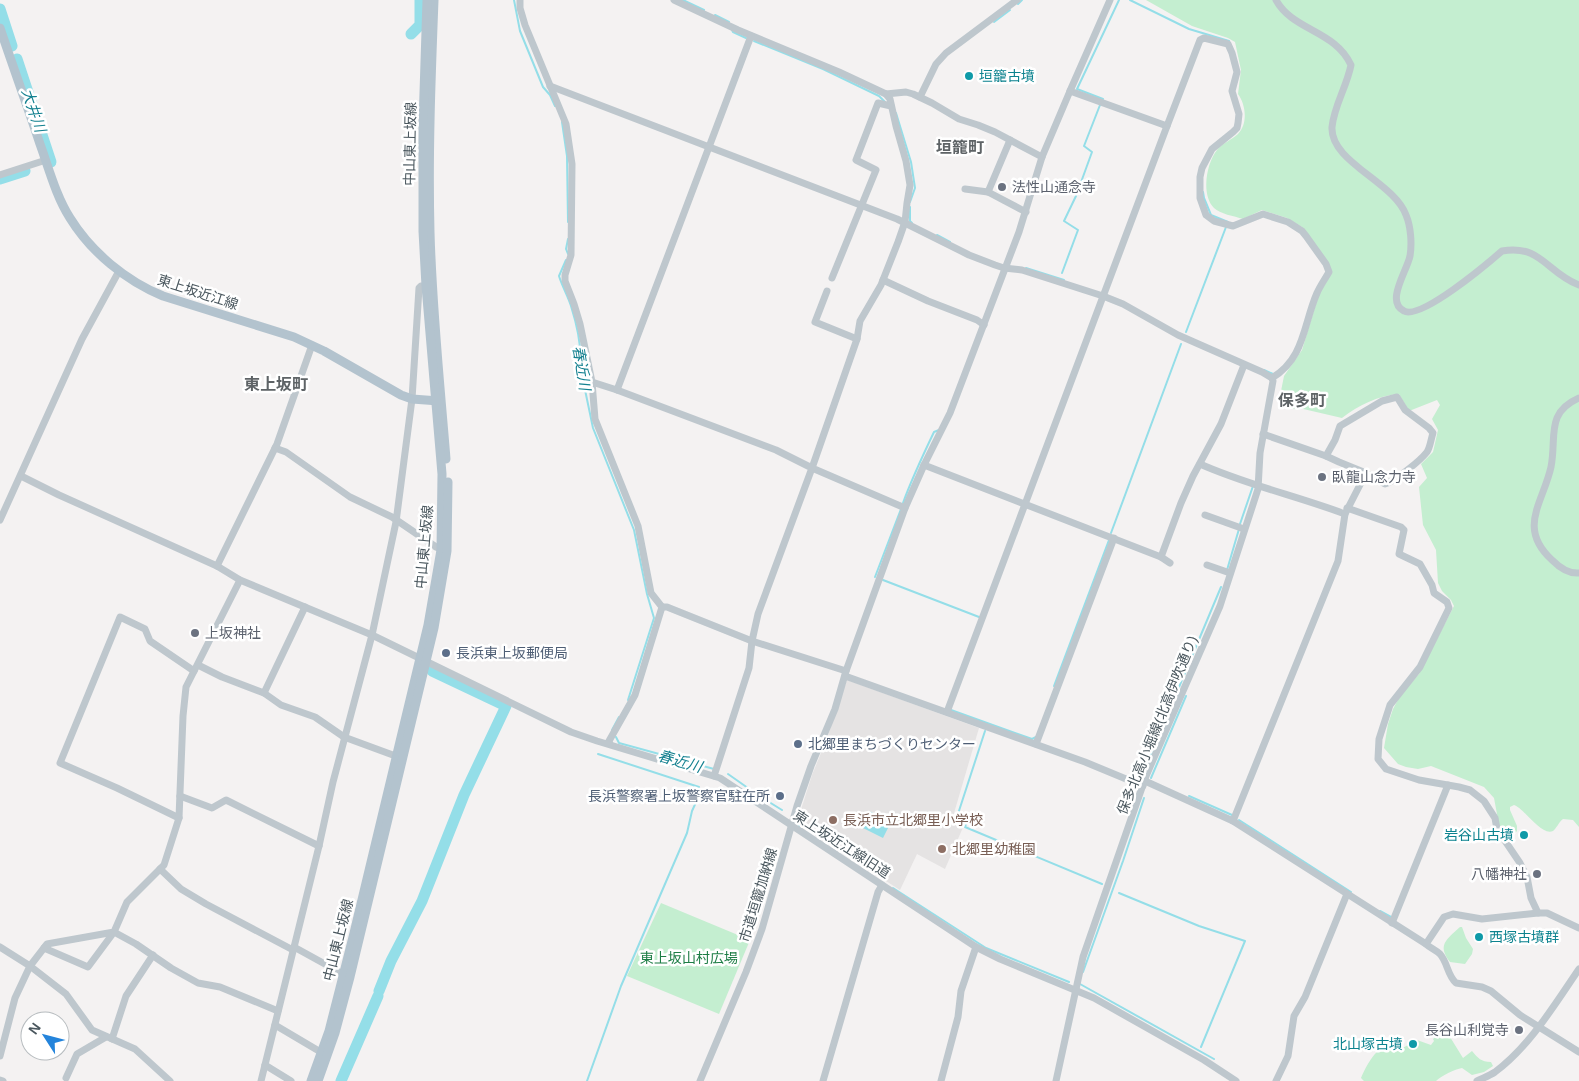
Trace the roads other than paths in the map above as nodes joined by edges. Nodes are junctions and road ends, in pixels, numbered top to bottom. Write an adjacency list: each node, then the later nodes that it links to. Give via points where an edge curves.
1 (427, 0): 31 (main road, 中山東上坂線, via 423,167)
2 (434, 0): 31 (main road, 中山東上坂線)
3 (520, 0): 10 (street, via 525,25)
4 (674, 0): 9 (street)
5 (1016, 0): 13 (street, via 946,53 936,64)
6 (1110, 0): 11 (street, 市道垣籠加納線)
7 (1276, 0): 30 (street, via 1287,16 1331,40 1351,65 1333,118 1333,135 1348,158 1384,186 1406,215 1411,237 1410,255 1397,290 1398,307 1404,312 1417,312 1509,250 1535,255 1567,281)
8 (0, 28): 19 (main road, 東上坂近江線)
9 (751, 36): 12 (street); 17 (street)
10 (550, 86): 17 (street); 39 (street, via 566,124 572,164 572,256 565,281 574,304)
11 (1070, 90): 15 (street); 18 (street, 市道垣籠加納線)
12 (886, 94): 13 (street, via 906,92); 14 (street)
13 (920, 97): 16 (street, via 958,119)
14 (890, 106): 23 (street, via 878,103 856,160 876,170); 25 (street, via 910,185)
15 (1167, 126): 33 (street); 38 (street, via 1200,40 1204,38 1228,44 1236,72 1232,91 1239,114 1238,123 1237,128 1212,149 1202,168 1200,198 1206,215 1214,221 1233,226 1263,214 1288,222 1302,231 1329,272 1317,293 1299,349 1283,371)
16 (1010, 140): 18 (street); 22 (street)
17 (709, 146): 23 (street); 40 (street)
18 (1042, 157): 24 (street, 市道垣籠加納線)
19 (46, 160): 20 (street); 27 (main road, 東上坂近江線, via 70,218 93,248)
20 (0, 175)
21 (965, 188): 22 (street)
22 (988, 192): 24 (street)
23 (861, 206): 25 (street); 28 (street)
24 (1026, 212): 26 (street, 市道垣籠加納線)
25 (905, 222): 26 (street, via 970,255); 29 (street)
26 (1004, 268): 33 (street); 34 (street, 市道垣籠加納線)
27 (119, 271): 36 (main road, 東上坂近江線, via 163,296); 51 (street, via 82,338)
28 (832, 278)
29 (883, 280): 34 (street); 35 (street, via 860,321)
30 (1579, 285)
31 (429, 286): 42 (street, via 419,288); 43 (main road, 中山東上坂線)
32 (827, 291): 35 (street, via 814,322)
33 (1104, 293): 37 (street, via 1178,335); 53 (street)
34 (983, 324): 48 (street, 市道垣籠加納線, via 950,413)
35 (857, 339): 49 (street)
36 (312, 345): 42 (main road, 東上坂近江線); 45 (street)
37 (1244, 365): 38 (street); 47 (street, via 1221,424)
38 (1273, 377): 44 (street, 保多北高小堀線(北高伊吹通り))
39 (592, 382): 40 (street); 70 (street, via 595,418 638,526 651,593)
40 (617, 390): 49 (street, via 776,450)
41 (1579, 398): 67 (street, via 1568,402 1555,422 1550,467 1537,506 1534,527 1546,555 1565,570)
42 (412, 399): 43 (main road, 東上坂近江線); 58 (street)
43 (438, 401): 61 (main road, 中山東上坂線, via 449,501)
44 (1266, 435): 46 (street); 52 (street, 保多北高小堀線(北高伊吹通り))
45 (275, 448): 58 (street, via 286,452 350,497); 64 (street)
46 (1326, 456): 50 (street); 50 (street, via 1340,426 1382,401 1397,397 1405,410 1432,433 1428,451 1389,483 1385,484)
47 (1200, 464): 52 (street); 62 (street)
48 (924, 465): 53 (street); 54 (street, 市道垣籠加納線)
49 (812, 468): 54 (street); 72 (street, via 758,614)
50 (1366, 473): 55 (street)
51 (21, 476): 57 (street); 64 (street, 東上坂近江線旧道)
52 (1258, 486): 55 (street); 59 (street, 保多北高小堀線(北高伊吹通り))
53 (1025, 505): 60 (street); 77 (street)
54 (905, 508): 75 (street, 市道垣籠加納線)
55 (1346, 511): 84 (street, via 1401,527 1404,530 1399,554 1420,564 1434,593 1448,604 1448,612 1420,666 1390,705 1378,751 1378,759 1386,769); 87 (street, via 1338,561)
56 (1205, 515): 59 (street)
57 (0, 520)
58 (396, 520): 61 (street); 71 (street)
59 (1241, 528): 66 (street, 保多北高小堀線(北高伊吹通り))
60 (1114, 538): 62 (street); 80 (street)
61 (444, 551): 73 (main road, 中山東上坂線)
62 (1161, 557): 63 (street)
63 (1170, 563)
64 (217, 566): 68 (street, 東上坂近江線旧道)
65 (1207, 566): 66 (street)
66 (1230, 573): 83 (street, 保多北高小堀線(北高伊吹通り), via 1220,606)
67 (1579, 573)
68 (240, 580): 69 (street, 東上坂近江線旧道); 74 (street)
69 (305, 607): 71 (street, 東上坂近江線旧道); 76 (street)
70 (662, 607): 72 (street); 79 (street, via 635,695)
71 (372, 635): 73 (street, 東上坂近江線旧道); 78 (street)
72 (752, 641): 75 (street); 82 (street, via 749,668)
73 (424, 660): 79 (street, 東上坂近江線旧道, via 571,732); 81 (main road, 中山東上坂線)
74 (196, 668): 76 (street); 85 (street, via 186,687); 86 (street, via 150,641 145,629 120,617 60,763)
75 (845, 674): 77 (street); 88 (street, 市道垣籠加納線)
76 (264, 693): 78 (street, via 281,705 314,716)
77 (947, 712): 80 (street)
78 (344, 737): 81 (street); 89 (street)
79 (610, 744): 82 (street, 東上坂近江線旧道)
80 (1036, 744): 83 (street)
81 (399, 758): 105 (main road, 中山東上坂線); 112 (main road, 中山東上坂線, via 352,969)
82 (714, 776): 88 (street, 東上坂近江線旧道)
83 (1144, 784): 87 (street); 106 (street, 保多北高小堀線(北高伊吹通り))
84 (1448, 785): 93 (street, via 1470,790 1484,801 1527,877); 94 (street)
85 (180, 796): 86 (street); 89 (street, via 212,808 226,800)
86 (179, 818): 90 (street)
87 (1234, 821): 92 (street)
88 (792, 826): 91 (street, 東上坂近江線旧道); 121 (street, 市道垣籠加納線, via 762,929)
89 (319, 846): 101 (street)
90 (160, 869): 96 (street, via 127,902); 101 (street, via 181,889 206,904)
91 (882, 885): 99 (street, 東上坂近江線旧道); 122 (street)
92 (1348, 894): 94 (street); 126 (street, via 1294,1016 1288,1056)
93 (1538, 913): 95 (street); 97 (street, via 1482,919 1453,914 1444,917)
94 (1392, 923): 97 (street)
95 (1579, 928)
96 (114, 932): 100 (street, via 47,944); 100 (street, via 88,967); 102 (street)
97 (1426, 944): 109 (street, via 1439,953 1449,976 1456,983 1491,991)
98 (0, 947): 103 (street)
99 (976, 947): 106 (street, 東上坂近江線旧道); 123 (street, via 961,991 958,1017)
100 (44, 948): 103 (street)
101 (294, 948): 105 (street); 107 (street)
102 (153, 956): 107 (street, via 198,983 220,987); 110 (street, via 126,996)
103 (30, 966): 110 (street, via 66,994 92,1030); 113 (street, via 15,998)
104 (1579, 969): 109 (street)
105 (344, 974): 112 (main road, 中山東上坂線)
106 (1075, 989): 124 (street, 保多北高小堀線(北高伊吹通り)); 125 (street, 東上坂近江線旧道)
107 (278, 1011): 108 (street)
108 (275, 1025): 112 (street); 114 (street)
109 (1539, 1027): 111 (street); 127 (street, via 1494,1072)
110 (109, 1038): 115 (street, via 77,1054); 116 (street, via 135,1049)
111 (1579, 1052)
112 (325, 1055): 119 (main road, 中山東上坂線); 120 (main road, 中山東上坂線)
113 (0, 1056)
114 (265, 1065): 117 (street); 118 (street)
115 (66, 1078)
116 (169, 1081)
117 (261, 1081)
118 (291, 1081)
119 (312, 1081)
120 (318, 1081)
121 (700, 1081)
122 (823, 1081)
123 (941, 1081)
124 (1056, 1081)
125 (1236, 1081)
126 (1276, 1081)
127 (1477, 1081)

